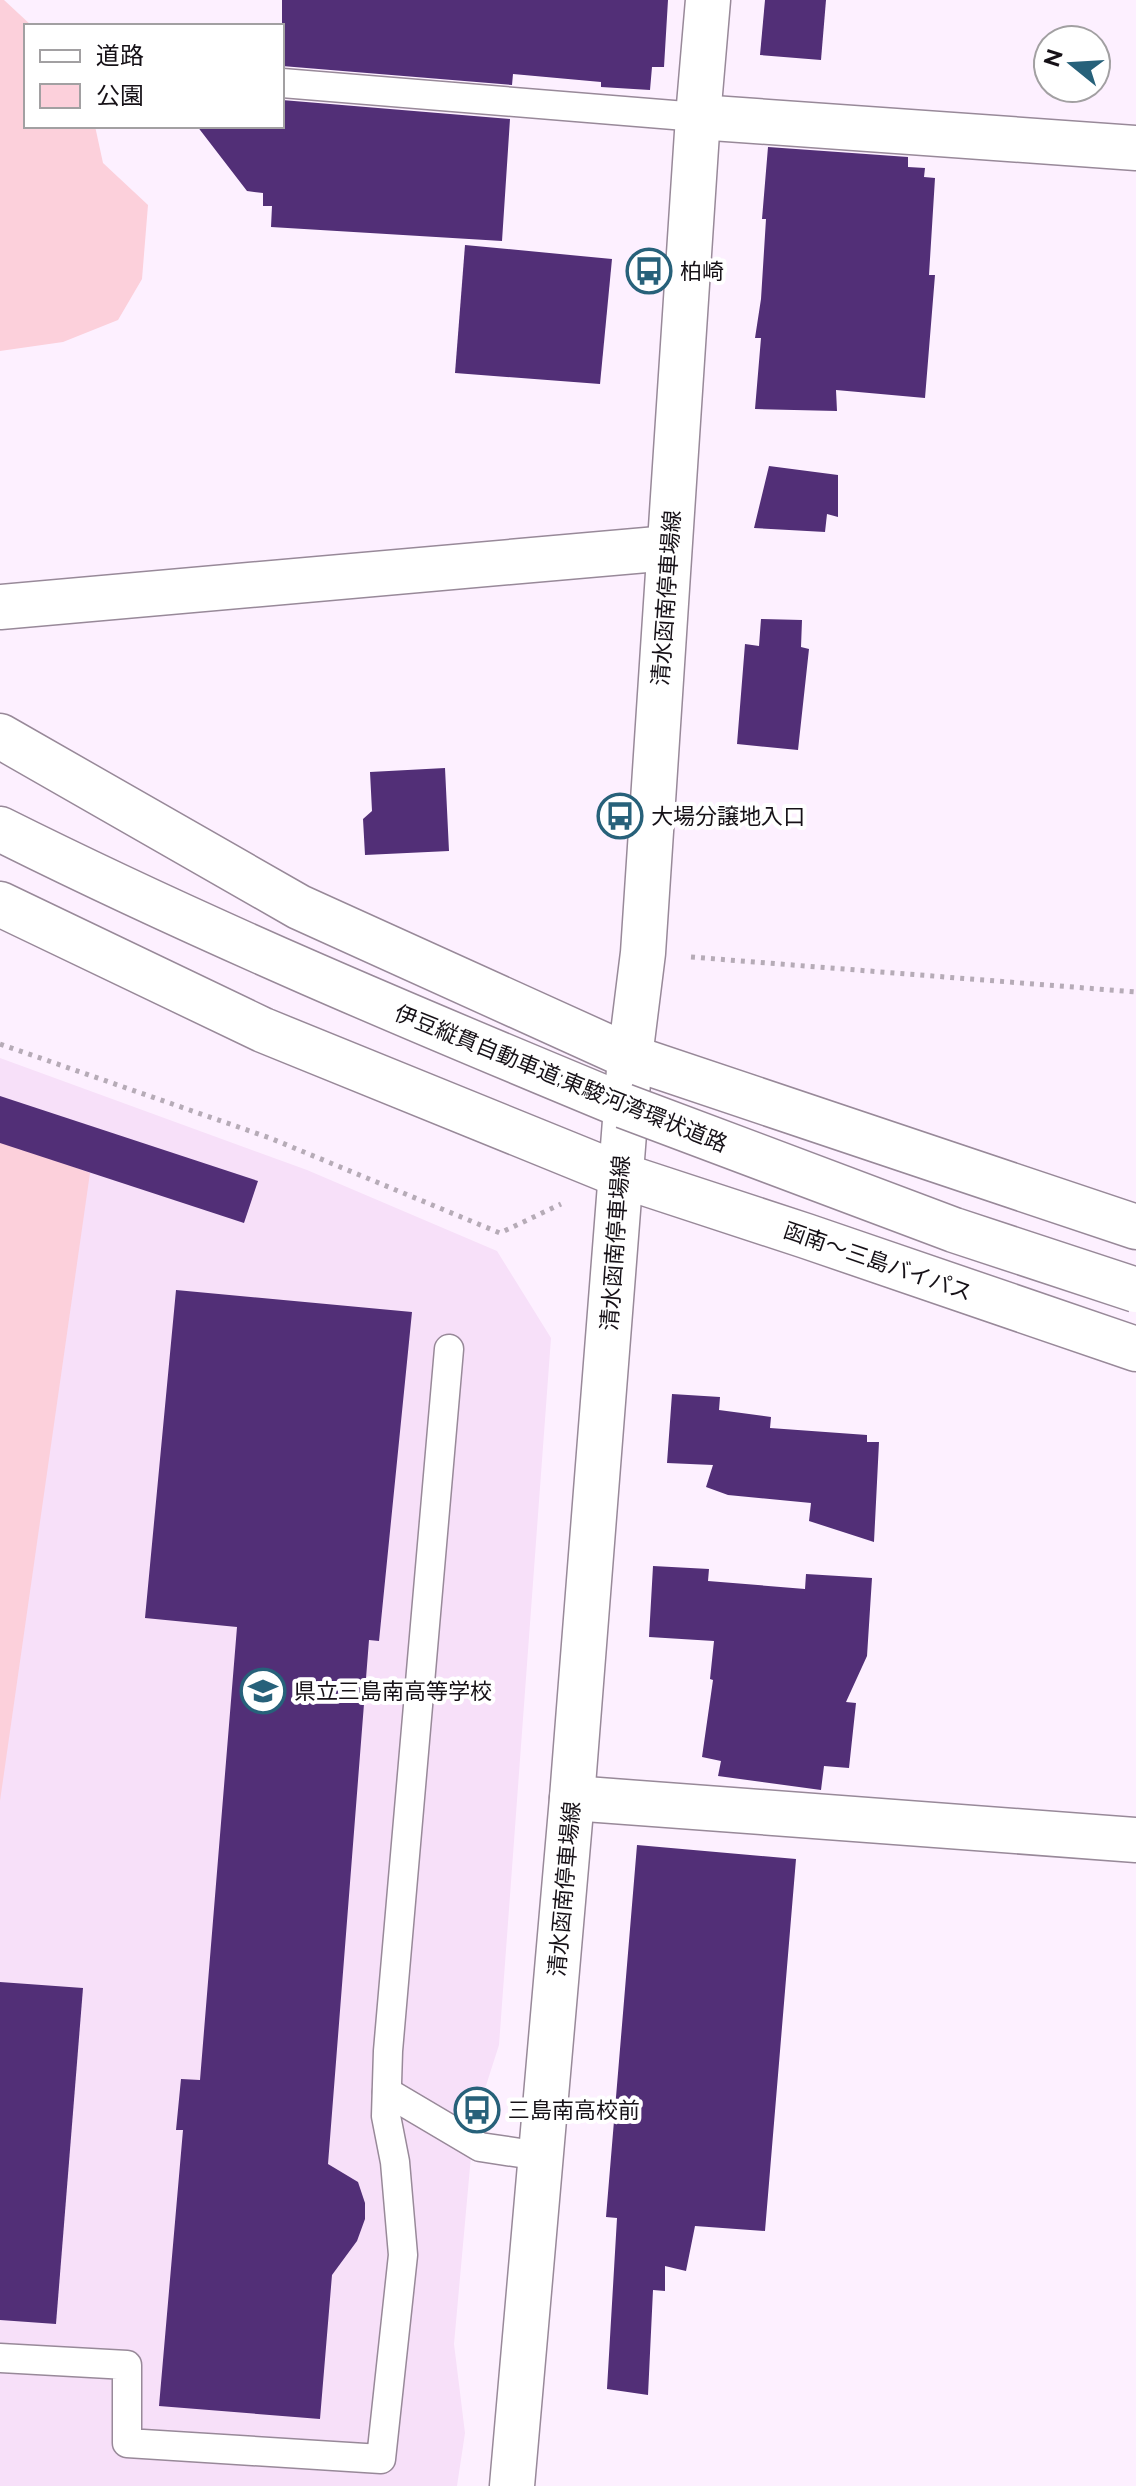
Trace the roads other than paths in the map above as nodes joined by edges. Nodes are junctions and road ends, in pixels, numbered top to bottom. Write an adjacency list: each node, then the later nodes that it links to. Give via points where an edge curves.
1 (708, 0): 3 (main road, 清水函南停車場線)
2 (284, 83): 3 (lane)
3 (698, 117): 4 (main road); 5 (main road, 清水函南停車場線)
4 (1136, 148)
5 (669, 548): 6 (main road); 10 (main road, 清水函南停車場線, via 643,953)
6 (0, 607)
7 (0, 736): 10 (main road, via 299,907)
8 (0, 829): 13 (main road, 伊豆縦貫自動車道;東駿河湾環状道路, bridge, via 385,1007 638,1112 954,1230)
9 (0, 904): 11 (main road, 函南～三島バイパス, via 263,1030)
10 (630, 1057): 11 (main road, 清水函南停車場線); 12 (main road)
11 (620, 1175): 15 (main road, 函南～三島バイパス); 16 (main road, 清水函南停車場線)
12 (1136, 1227)
13 (1136, 1290)
14 (449, 1349): 18 (lane)
15 (1136, 1349)
16 (572, 1798): 17 (main road); 19 (main road, 清水函南停車場線)
17 (1136, 1840)
18 (387, 2092): 19 (lane, via 480,2147); 20 (lane, via 403,2255 381,2459 127,2443 127,2365)
19 (540, 2156): 21 (main road, 清水函南停車場線)
20 (0, 2358)
21 (512, 2486)

